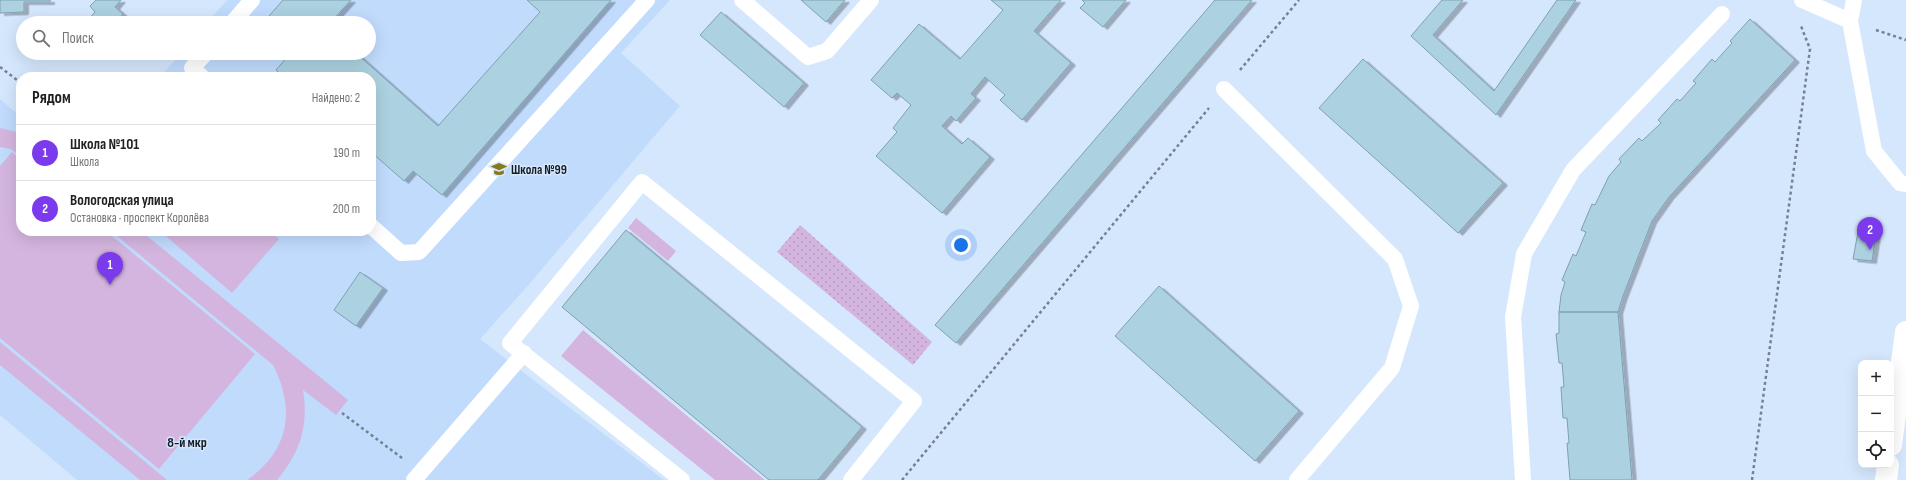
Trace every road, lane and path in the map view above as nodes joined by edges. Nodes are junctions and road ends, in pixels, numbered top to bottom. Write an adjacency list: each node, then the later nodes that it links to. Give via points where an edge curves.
1 (252, 0): 9 (lane)
2 (646, 0): 18 (lane, via 419,252 401,253)
3 (742, 0): 4 (lane, via 808,57 827,51)
4 (871, 0)
5 (1299, 0): 16 (path)
6 (1802, 0): 11 (lane)
7 (1854, 0): 11 (lane)
8 (1722, 14): 30 (lane, via 1573,170 1524,254 1513,317)
9 (238, 16)
10 (1798, 21): 31 (path, via 1810,49)
11 (1850, 21): 17 (lane, via 1874,151 1900,183)
12 (199, 60): 14 (lane, via 192,68)
13 (0, 67): 15 (path)
14 (196, 72)
15 (16, 79)
16 (1224, 89): 28 (path); 29 (lane, via 1395,259 1410,306 1392,368)
17 (1906, 184)
18 (376, 230)
19 (1906, 332): 22 (main road)
20 (524, 353): 25 (lane); 26 (lane); 27 (lane, via 510,343 642,182 914,401)
21 (342, 413): 23 (path)
22 (1893, 432)
23 (404, 460)
24 (1888, 468): 32 (main road)
25 (414, 480)
26 (682, 480)
27 (851, 480)
28 (902, 480)
29 (1297, 480)
30 (1522, 480)
31 (1752, 480)
32 (1886, 480)

